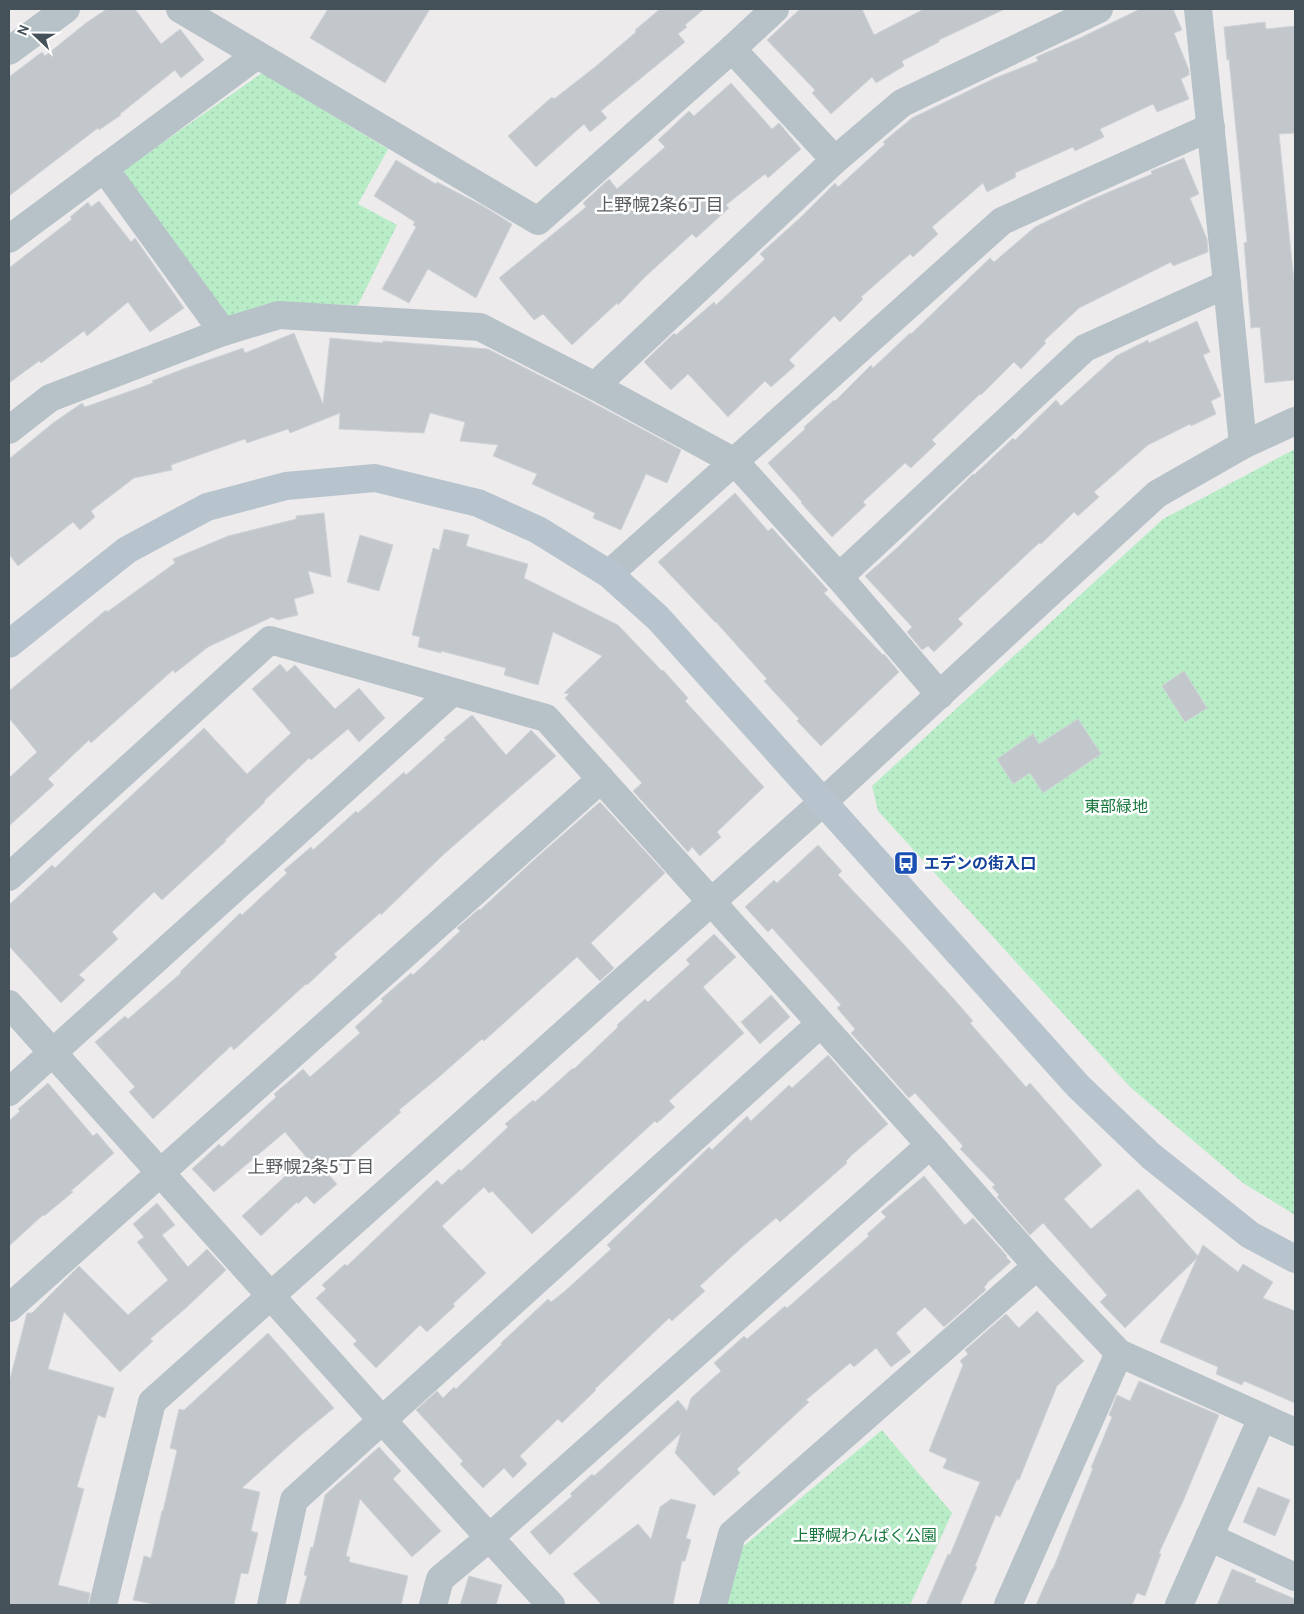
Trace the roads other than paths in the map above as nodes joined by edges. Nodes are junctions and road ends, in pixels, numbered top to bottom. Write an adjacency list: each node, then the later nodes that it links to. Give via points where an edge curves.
1 (66, 9): 7 (street)
2 (180, 9): 8 (street)
3 (775, 9): 6 (street)
4 (1098, 9): 10 (street, via 902,103)
5 (1198, 9): 9 (street)
6 (732, 49): 8 (street, via 538,222); 10 (street)
7 (9, 51)
8 (257, 55): 11 (street)
9 (1211, 127): 13 (street); 19 (street, via 1002,221)
10 (835, 160): 15 (street)
11 (104, 168): 12 (street); 14 (street)
12 (9, 239)
13 (1227, 284): 18 (street); 21 (street, via 1085,348)
14 (223, 332): 15 (street, via 279,315 480,327); 17 (street, via 50,398)
15 (595, 386): 19 (street)
16 (1295, 422): 18 (street)
17 (9, 430)
18 (1243, 445): 24 (street, via 1157,494)
19 (735, 462): 20 (street); 21 (street)
20 (609, 574): 22 (street, via 538,530 478,503 375,478 286,486 207,507 127,550); 26 (street, via 658,618)
21 (839, 577): 24 (street)
22 (9, 644)
23 (452, 692): 25 (street, via 546,718); 27 (street, via 270,640); 31 (street)
24 (940, 695): 26 (street)
25 (601, 779): 28 (street); 34 (street)
26 (823, 802): 28 (street); 35 (street, via 1078,1086 1151,1156 1242,1229)
27 (9, 878)
28 (711, 902): 30 (street); 37 (street)
29 (9, 1004): 31 (street)
30 (820, 1024): 33 (street); 41 (street)
31 (52, 1053): 32 (street); 34 (street)
32 (9, 1092)
33 (930, 1145): 36 (street); 44 (street)
34 (160, 1172): 37 (street); 38 (street)
35 (1295, 1259)
36 (1037, 1266): 39 (street); 50 (street, via 732,1534)
37 (271, 1297): 41 (street); 46 (street, via 152,1402)
38 (9, 1308)
39 (1119, 1353): 40 (street); 51 (street)
40 (1262, 1418): 42 (street); 43 (street)
41 (382, 1420): 44 (street); 47 (street, via 294,1500)
42 (1295, 1432)
43 (1209, 1537): 45 (street); 52 (street)
44 (489, 1538): 48 (street, via 440,1578); 49 (street)
45 (1295, 1578)
46 (103, 1605)
47 (271, 1605)
48 (434, 1605)
49 (551, 1605)
50 (713, 1605)
51 (1008, 1605)
52 (1179, 1605)

